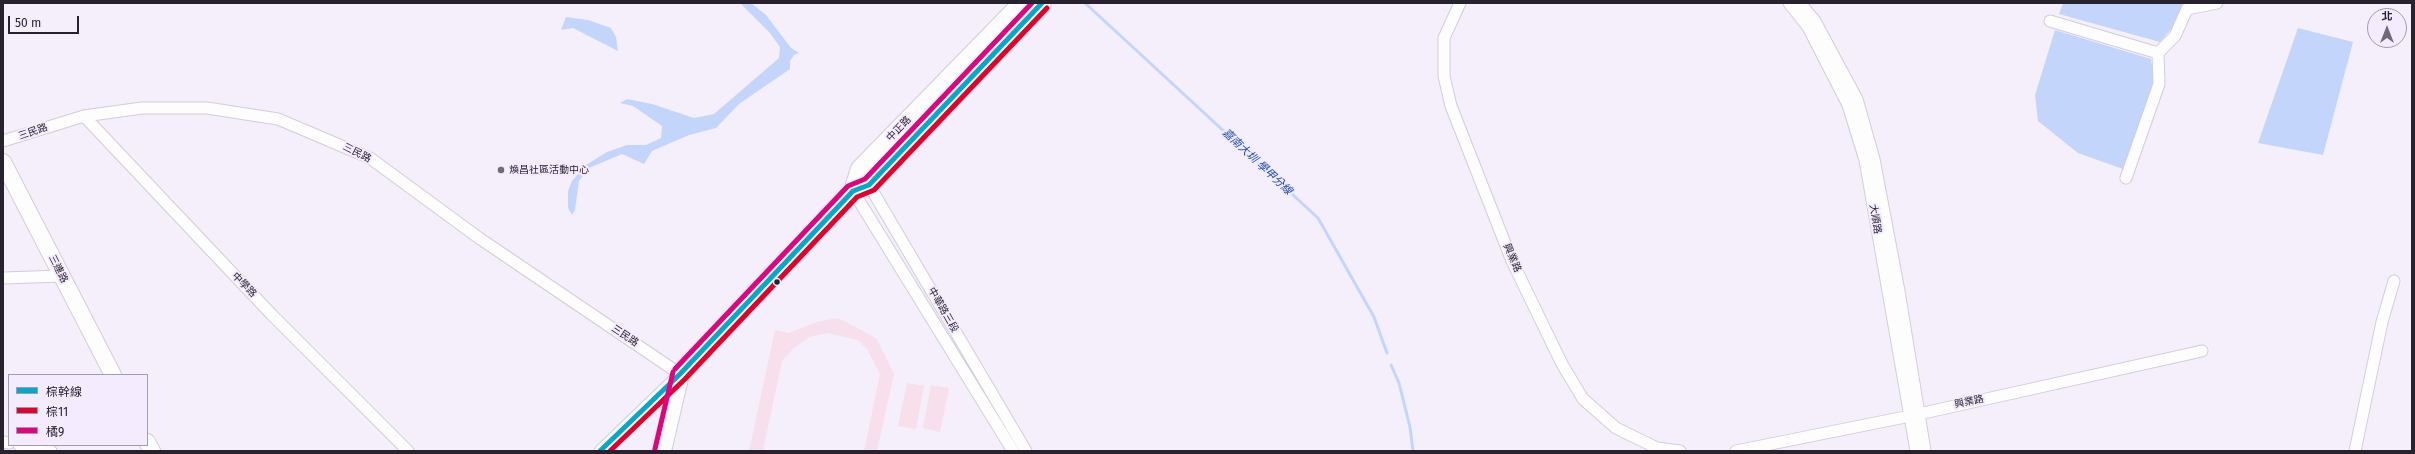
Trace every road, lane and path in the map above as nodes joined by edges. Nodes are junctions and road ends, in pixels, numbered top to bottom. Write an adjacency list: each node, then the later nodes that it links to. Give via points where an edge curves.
1 (1022, 3): 13 (main road, 中正路, via 860,169)
2 (1042, 3): 13 (main road, 中正路)
3 (1460, 3): 28 (street, 興業路, via 1444,38 1444,76 1451,106 1512,261 1562,364 1583,399 1616,428 1657,448)
4 (1789, 3): 20 (street, 大順路, via 1808,27 1848,105 1862,153)
5 (1800, 3): 20 (street, 大順路, via 1815,21 1857,99 1875,167 1899,290)
6 (2217, 3): 8 (street, via 2187,9 2175,36)
7 (2050, 21): 8 (street)
8 (2158, 53): 12 (street, via 2160,84)
9 (84, 116): 10 (street, 三民路); 19 (street, 三民路, via 142,108 207,108 278,118 319,135 370,158 479,238); 23 (street, 中學路, via 272,315)
10 (3, 141)
11 (3, 162): 14 (main road, 三連路)
12 (2126, 178)
13 (861, 188): 19 (main road, 中正路); 26 (street, 中華路三段); 27 (street, 中華路三段)
14 (61, 276): 15 (street); 18 (main road, 三連路)
15 (3, 278)
16 (2394, 281): 32 (street, via 2382,322)
17 (2202, 351): 20 (street, 興業路)
18 (111, 374)
19 (680, 374): 24 (street, 中正路); 25 (main road)
20 (1914, 415): 29 (street, 興業路); 30 (street, 大順路); 31 (street, 大順路)
21 (24, 446): 22 (street)
22 (51, 451)
23 (408, 451)
24 (600, 451)
25 (662, 451)
26 (1013, 451)
27 (1026, 451)
28 (1680, 451)
29 (1736, 451)
30 (1916, 451)
31 (1925, 451)
32 (2355, 451)

